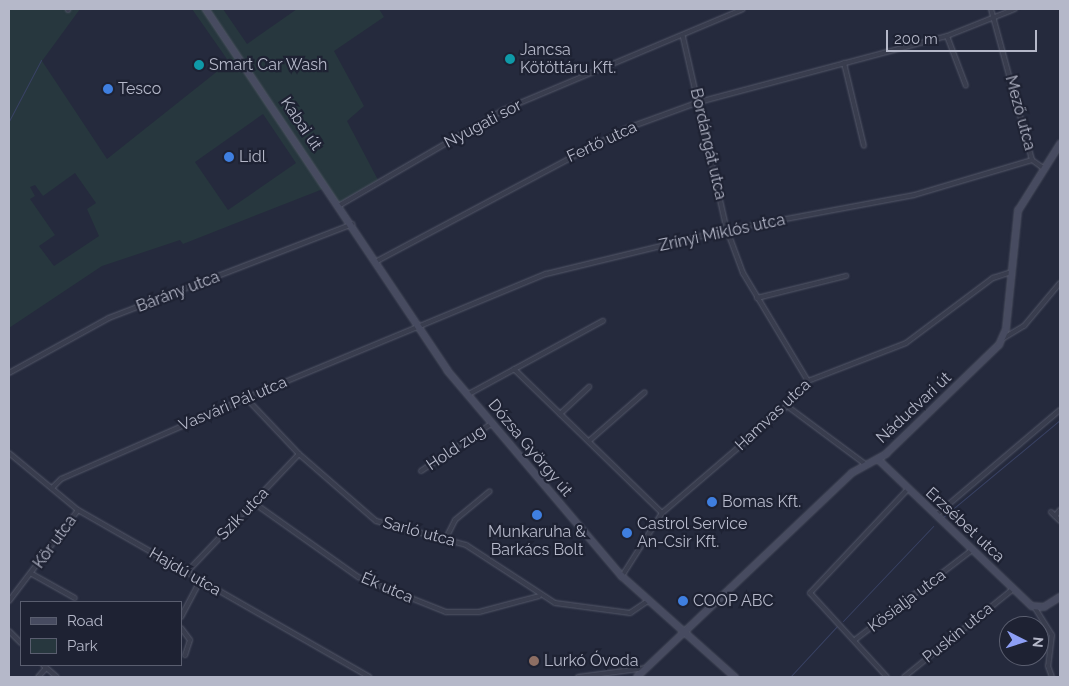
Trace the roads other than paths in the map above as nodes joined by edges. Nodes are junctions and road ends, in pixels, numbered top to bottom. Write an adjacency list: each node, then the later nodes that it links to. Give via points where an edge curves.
1 (206, 9): 15 (main road, Kabai út)
2 (743, 9): 7 (street, Nyugati sor)
3 (991, 9): 5 (street, Mező utca)
4 (1015, 9): 5 (street, Fertő utca)
5 (995, 20): 6 (street, Fertő utca); 13 (street, Mező utca)
6 (947, 36): 8 (street, Fertő utca); 9 (street)
7 (683, 37): 10 (street, Bordángát utca); 15 (street, Nyugati sor, via 503,110)
8 (844, 63): 10 (street, Fertő utca); 12 (street)
9 (966, 86)
10 (699, 102): 17 (street, Bordángát utca); 18 (street, Fertő utca, via 585,149)
11 (1060, 144): 14 (main road)
12 (864, 146)
13 (1032, 160): 14 (street); 17 (street, Zrínyi Miklós utca, via 914,195)
14 (1043, 168): 19 (main road, via 1018,211)
15 (340, 205): 16 (main road, Dózsa György út)
16 (353, 224): 18 (main road, Dózsa György út); 27 (street, Bárány utca, via 109,318)
17 (727, 230): 22 (street, Bordángát utca); 24 (street, Zrínyi Miklós utca, via 546,274)
18 (377, 261): 24 (main road, Dózsa György út)
19 (1011, 272): 25 (main road); 28 (street, Hamvas utca, via 994,278 906,343)
20 (846, 276): 22 (street)
21 (1060, 283): 25 (street, via 1024,326)
22 (756, 298): 28 (street, Bordángát utca)
23 (603, 321): 26 (street)
24 (418, 326): 31 (main road, Dózsa György út); 32 (street, Vasvári Pál utca)
25 (1002, 339): 40 (main road, Nádudvari út)
26 (514, 369): 31 (street); 35 (street)
27 (9, 373)
28 (808, 382): 33 (street, Hamvas utca)
29 (589, 387): 35 (street)
30 (645, 392): 37 (street)
31 (467, 395): 36 (main road, Dózsa György út)
32 (246, 398): 39 (street, Sarló utca); 43 (street, Vasvári Pál utca, via 62,479)
33 (787, 406): 41 (street); 50 (street, Hamvas utca)
34 (1060, 410): 51 (street)
35 (560, 414): 37 (street)
36 (491, 424): 42 (street, Hold zug); 58 (main road, Dózsa György út)
37 (589, 441): 50 (street)
38 (9, 453): 43 (street, Hajdú utca)
39 (299, 454): 46 (street, Szik utca); 54 (street, Sarló utca, via 366,515)
40 (878, 459): 41 (main road, Nádudvari út); 44 (main road, Erzsébet utca)
41 (865, 464): 70 (main road, Nádudvari út)
42 (421, 472)
43 (52, 488): 47 (street, Hajdú utca)
44 (907, 490): 51 (main road, Erzsébet utca); 71 (street, via 810,593)
45 (490, 491): 54 (street, via 455,520)
46 (254, 503): 56 (street, Szik utca); 61 (street, Ék utca, via 358,577 446,612 479,612)
47 (78, 510): 56 (street, Hajdú utca); 57 (street, Kör utca)
48 (1060, 510): 52 (street)
49 (1050, 512): 52 (street)
50 (662, 513): 58 (street, Hamvas utca)
51 (934, 516): 55 (main road, Erzsébet utca)
52 (1055, 516): 53 (street)
53 (1060, 521)
54 (446, 538): 61 (street, Sarló utca, via 466,545)
55 (972, 550): 60 (main road, Erzsébet utca); 71 (street, Kösialja utca)
56 (186, 573): 59 (street, Hajdú utca)
57 (32, 574): 63 (street, Kör utca); 65 (street, Kör utca)
58 (622, 576): 64 (main road, Dózsa György út)
59 (200, 581): 67 (street); 78 (street, Hajdú utca)
60 (1013, 589): 66 (main road, Erzsébet utca); 83 (street, Puskin utca)
61 (539, 596): 64 (street, Sarló utca, via 555,603 630,613)
62 (1060, 597): 66 (main road)
63 (75, 598)
64 (649, 600): 70 (main road, Dózsa György út)
65 (9, 601)
66 (1035, 608): 84 (street, via 1052,635 1048,666)
67 (182, 615)
68 (182, 629): 73 (street, via 190,640)
69 (9, 631): 72 (street)
70 (686, 632): 75 (main road, Nádudvari út); 81 (main road, Dózsa György út)
71 (856, 639): 82 (street, Kösialja utca)
72 (20, 642)
73 (185, 655)
74 (45, 666): 76 (street); 77 (street)
75 (646, 668): 79 (street); 80 (main road, Nádudvari út)
76 (38, 677)
77 (57, 677)
78 (370, 677)
79 (578, 677)
80 (637, 677)
81 (735, 677)
82 (887, 677)
83 (904, 677)
84 (1052, 677)

